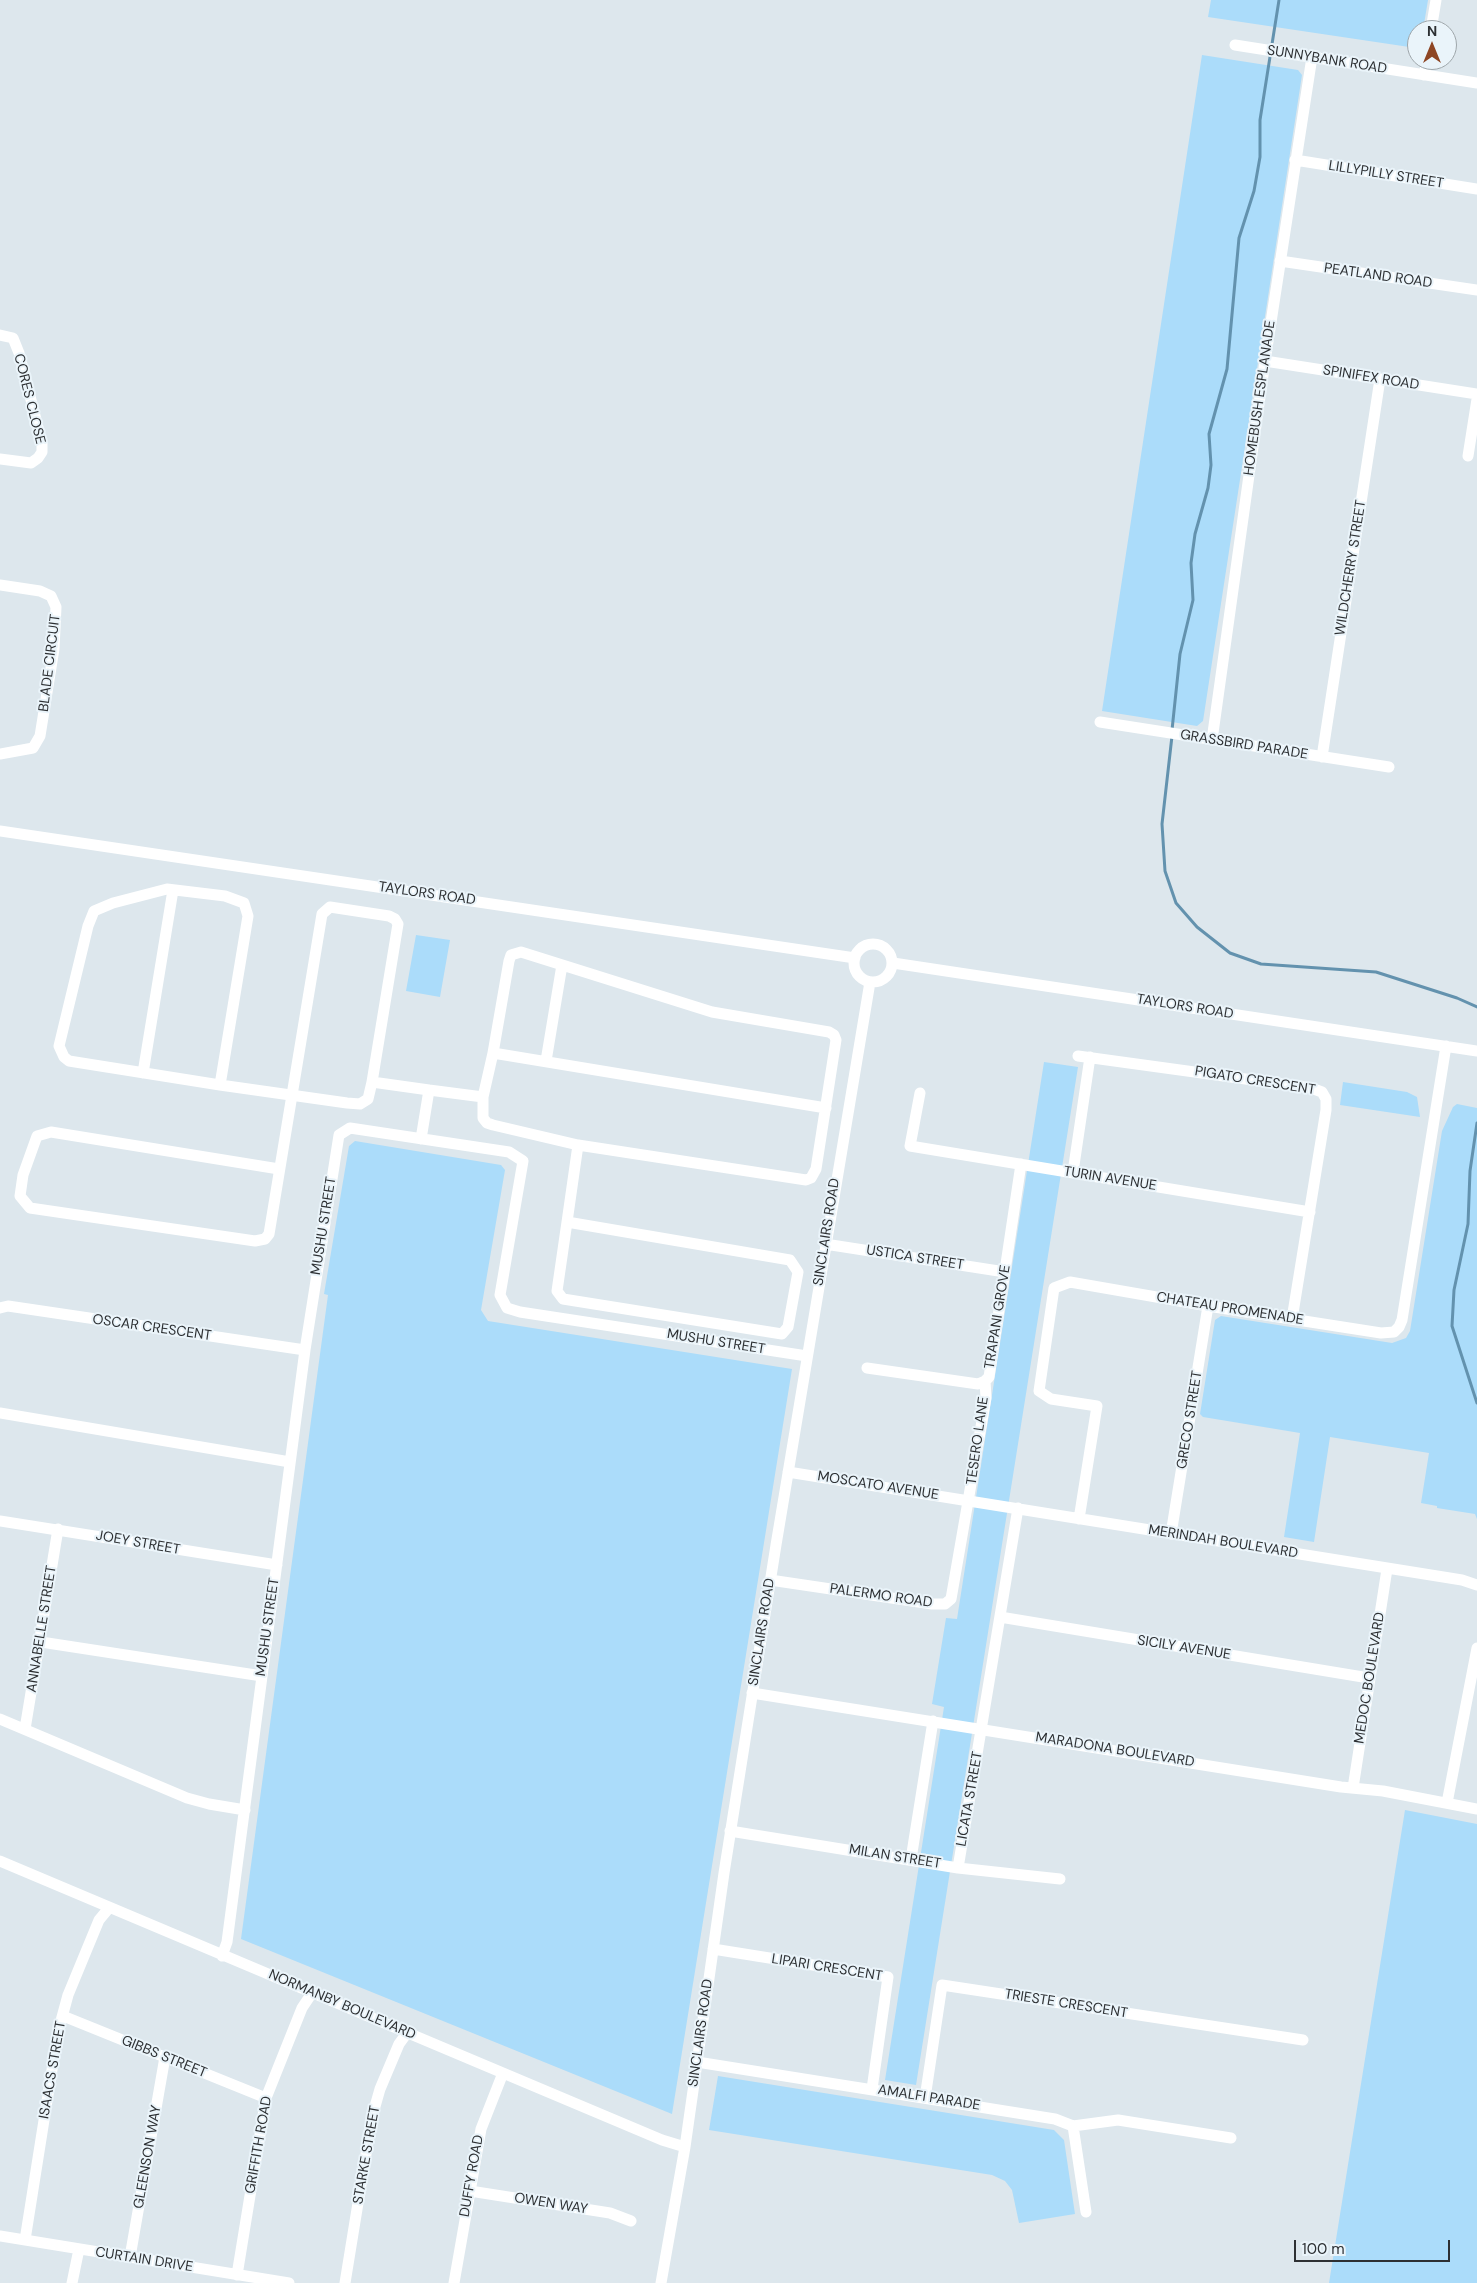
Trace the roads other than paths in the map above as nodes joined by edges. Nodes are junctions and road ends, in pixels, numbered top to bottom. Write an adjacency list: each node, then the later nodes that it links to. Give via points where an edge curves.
1 (1436, 0): 2 (street)
2 (1433, 20)
3 (1235, 46): 4 (street, SUNNYBANK ROAD)
4 (1312, 57): 6 (street, SUNNYBANK ROAD); 8 (street, HOMEBUSH ESPLANADE)
5 (1425, 70): 6 (street)
6 (1424, 75): 7 (street, SUNNYBANK ROAD)
7 (1477, 83)
8 (1295, 160): 9 (street, LILLYPILLY STREET); 10 (street, HOMEBUSH ESPLANADE)
9 (1477, 189)
10 (1280, 261): 11 (street, PEATLAND ROAD); 13 (street, HOMEBUSH ESPLANADE)
11 (1477, 290)
12 (0, 335): 18 (street, CORES CLOSE, via 13,338 19,353 42,443 42,452 31,463)
13 (1265, 361): 14 (street, SPINIFEX ROAD); 21 (street, HOMEBUSH ESPLANADE)
14 (1380, 379): 15 (street, SPINIFEX ROAD); 23 (street, WILDCHERRY STREET)
15 (1477, 394)
16 (1477, 399): 17 (street)
17 (1468, 456)
18 (0, 459)
19 (0, 585): 22 (street, BLADE CIRCUIT, via 40,591 51,596 56,607 54,649 40,736 32,748)
20 (1100, 722): 21 (street, GRASSBIRD PARADE)
21 (1212, 740): 23 (street, GRASSBIRD PARADE)
22 (0, 754)
23 (1322, 757): 24 (street, GRASSBIRD PARADE)
24 (1388, 767)
25 (0, 831): 27 (street, TAYLORS ROAD)
26 (174, 890): 37 (street); 37 (street, via 167,889 94,911 59,1046 69,1061); 39 (street, via 225,896 244,902 248,916)
27 (855, 958): 28 (street, via 861,948 872,944 888,951); 30 (street, via 858,976)
28 (892, 963): 30 (street, via 888,976); 31 (street, TAYLORS ROAD)
29 (562, 966): 33 (street, via 527,953 511,955); 36 (street); 44 (street, via 728,1016 829,1032 834,1035 835,1046)
30 (870, 982): 52 (street, SINCLAIRS ROAD)
31 (1446, 1046): 32 (street, TAYLORS ROAD); 56 (street, CHATEAU PROMENADE, via 1399,1328 1388,1334)
32 (1477, 1051)
33 (493, 1053): 36 (street); 43 (street)
34 (1078, 1056): 35 (street, PIGATO CRESCENT)
35 (1090, 1057): 49 (street); 50 (street, PIGATO CRESCENT, via 1322,1092 1326,1110)
36 (546, 1061): 44 (street)
37 (143, 1073): 39 (street)
38 (372, 1082): 40 (street); 42 (street, via 368,1099 360,1104); 42 (street, via 398,924 389,916 330,907 322,914)
39 (220, 1085): 42 (street)
40 (430, 1090): 43 (street); 45 (street)
41 (920, 1093): 47 (street, TURIN AVENUE, via 910,1146)
42 (292, 1095): 48 (street)
43 (483, 1096): 46 (street, via 482,1111 488,1123)
44 (826, 1108): 46 (street, via 816,1169 806,1180)
45 (421, 1138): 57 (street, MUSHU STREET, via 350,1128 339,1135); 58 (street, MUSHU STREET, via 509,1152 523,1161 500,1295 508,1308)
46 (578, 1145): 51 (street)
47 (1021, 1164): 49 (street, TURIN AVENUE); 53 (street, TRAPANI GROVE)
48 (279, 1169): 48 (street, via 269,1234 255,1242 30,1208 20,1196 23,1175 37,1136 51,1132)
49 (1072, 1172): 50 (street, TURIN AVENUE)
50 (1310, 1212): 56 (street, PIGATO CRESCENT)
51 (567, 1222): 51 (street, via 558,1291 563,1299 782,1334 788,1327 798,1272 790,1260)
52 (825, 1244): 53 (street, USTICA STREET); 58 (street, SINCLAIRS ROAD)
53 (1005, 1272): 60 (street, TRAPANI GROVE, via 989,1377)
54 (1208, 1306): 56 (street, CHATEAU PROMENADE); 66 (street, CHATEAU PROMENADE, via 1070,1282 1054,1288 1039,1391 1052,1399 1097,1406); 69 (street, GRECO STREET)
55 (0, 1308): 57 (street, OSCAR CRESCENT, via 8,1306)
56 (1292, 1319)
57 (305, 1350): 62 (street, MUSHU STREET)
58 (807, 1356): 63 (street, SINCLAIRS ROAD)
59 (868, 1368): 60 (street, TRAPANI GROVE, via 978,1384)
60 (985, 1381): 64 (street, TESERO LANE, via 986,1398)
61 (0, 1413): 62 (street)
62 (290, 1462): 70 (street, MUSHU STREET)
63 (788, 1472): 64 (street, MOSCATO AVENUE); 72 (street, SINCLAIRS ROAD)
64 (969, 1500): 65 (street, MERINDAH BOULEVARD); 72 (street, PALERMO ROAD, via 951,1599 945,1604)
65 (1018, 1508): 66 (street, MERINDAH BOULEVARD); 74 (street, LICATA STREET)
66 (1080, 1519): 69 (street, MERINDAH BOULEVARD)
67 (0, 1521): 68 (street, JOEY STREET)
68 (58, 1529): 70 (street, JOEY STREET); 75 (street, ANNABELLE STREET)
69 (1172, 1534): 71 (street, MERINDAH BOULEVARD)
70 (277, 1565): 77 (street, MUSHU STREET)
71 (1387, 1568): 73 (street, MERINDAH BOULEVARD); 78 (street, MEDOC BOULEVARD)
72 (770, 1580): 79 (street, SINCLAIRS ROAD)
73 (1477, 1585)
74 (1000, 1617): 78 (street, SICILY AVENUE); 83 (street, LICATA STREET)
75 (41, 1642): 77 (street); 82 (street, ANNABELLE STREET)
76 (1477, 1648): 85 (street)
77 (262, 1676): 87 (street, MUSHU STREET)
78 (1369, 1678): 84 (street, MEDOC BOULEVARD)
79 (752, 1693): 81 (street, MARADONA BOULEVARD); 88 (street, SINCLAIRS ROAD)
80 (0, 1719): 82 (street)
81 (933, 1722): 83 (street, MARADONA BOULEVARD); 89 (street)
82 (25, 1729): 87 (street, via 187,1798)
83 (982, 1729): 84 (street, MARADONA BOULEVARD); 91 (street, LICATA STREET)
84 (1353, 1788): 85 (street, MARADONA BOULEVARD)
85 (1447, 1803): 86 (street, MARADONA BOULEVARD)
86 (1477, 1809)
87 (244, 1810): 95 (street, MUSHU STREET, via 227,1942)
88 (730, 1831): 89 (street, MILAN STREET); 94 (street, SINCLAIRS ROAD)
89 (911, 1859): 91 (street, MILAN STREET)
90 (0, 1861): 93 (street, NORMANBY BOULEVARD)
91 (958, 1868): 92 (street, MILAN STREET)
92 (1060, 1879)
93 (109, 1908): 95 (street, NORMANBY BOULEVARD); 97 (street, ISAACS STREET, via 99,1920 68,1995)
94 (713, 1950): 101 (street, SINCLAIRS ROAD); 103 (street, LIPARI CRESCENT, via 888,1977)
95 (222, 1956): 96 (street, NORMANBY BOULEVARD)
96 (312, 1993): 98 (street, NORMANBY BOULEVARD); 104 (street, GRIFFITH ROAD, via 302,2008)
97 (63, 2016): 100 (street, GIBBS STREET); 113 (street, ISAACS STREET)
98 (408, 2033): 102 (street, NORMANBY BOULEVARD); 119 (street, STARKE STREET, via 399,2044 372,2117)
99 (1303, 2040): 105 (street, TRIESTE CRESCENT, via 942,1985)
100 (165, 2057): 104 (street, GIBBS STREET); 115 (street, GLEENSON WAY)
101 (697, 2062): 103 (street, AMALFI PARADE); 108 (street, SINCLAIRS ROAD)
102 (503, 2073): 108 (street, NORMANBY BOULEVARD); 109 (street, DUFFY ROAD, via 481,2129)
103 (872, 2089): 105 (street, AMALFI PARADE)
104 (266, 2098): 116 (street, GRIFFITH ROAD)
105 (925, 2098): 106 (street, AMALFI PARADE, via 1055,2119)
106 (1073, 2126): 107 (street, via 1118,2120); 110 (street)
107 (1232, 2138)
108 (685, 2147): 121 (street, SINCLAIRS ROAD)
109 (470, 2191): 111 (street, OWEN WAY, via 610,2213); 120 (street, DUFFY ROAD)
110 (1086, 2212)
111 (631, 2221)
112 (0, 2236): 113 (street, CURTAIN DRIVE)
113 (25, 2240): 114 (street, CURTAIN DRIVE)
114 (79, 2249): 115 (street, CURTAIN DRIVE); 117 (street)
115 (130, 2257): 116 (street, CURTAIN DRIVE)
116 (237, 2274): 118 (street, CURTAIN DRIVE)
117 (72, 2283)
118 (289, 2283)
119 (345, 2283)
120 (454, 2283)
121 (661, 2283)

